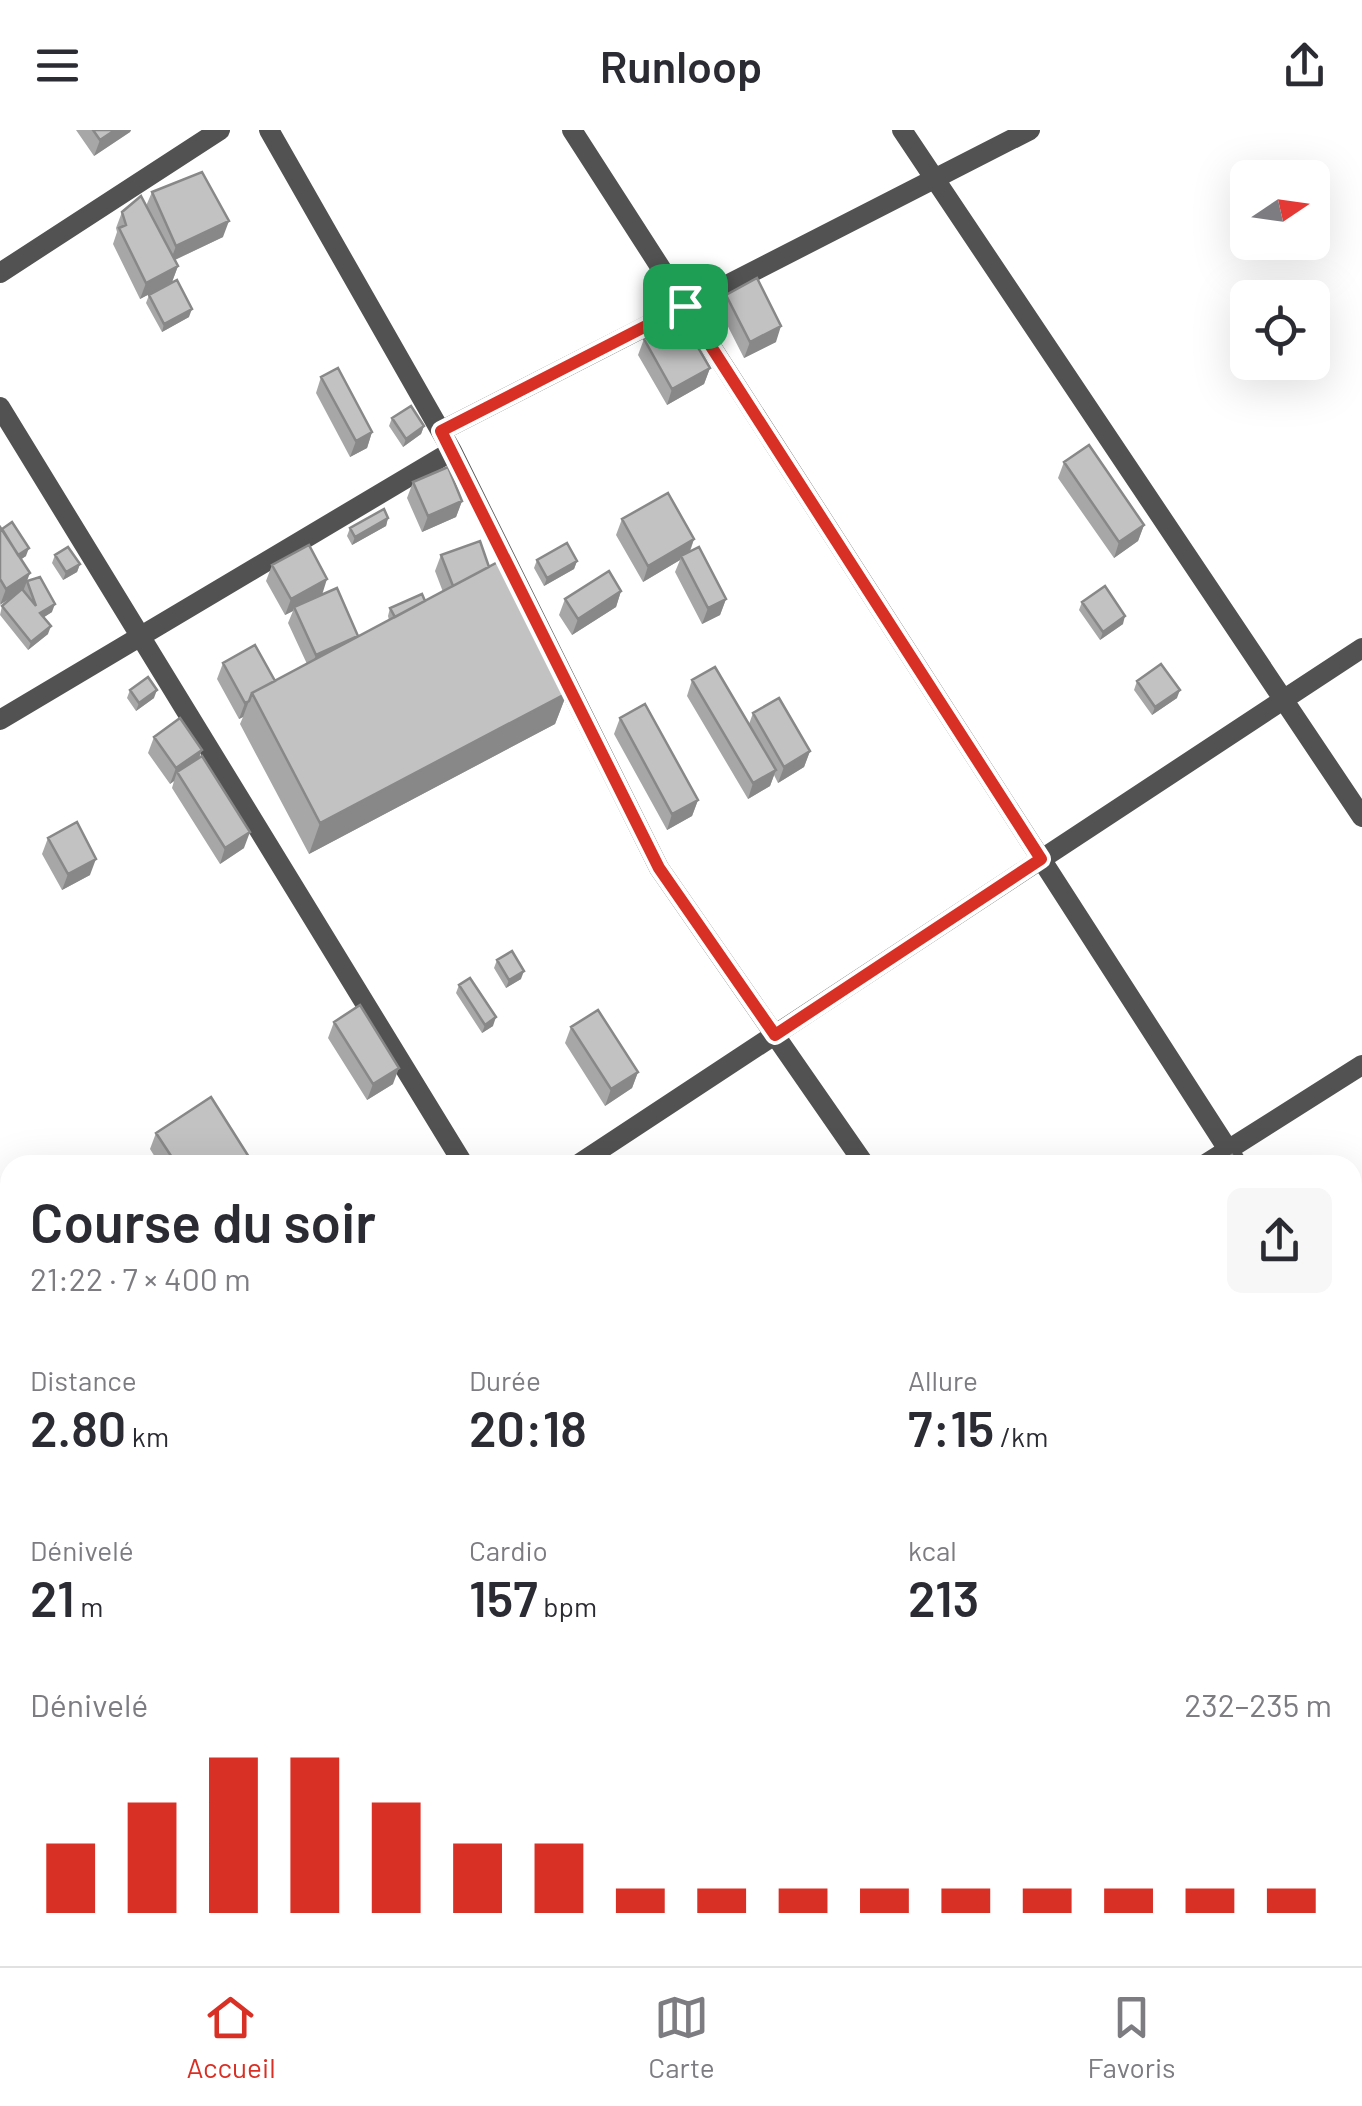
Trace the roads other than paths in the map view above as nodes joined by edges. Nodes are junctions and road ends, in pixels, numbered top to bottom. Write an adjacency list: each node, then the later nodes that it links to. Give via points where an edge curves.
1 (220, 130): 7 (street)
2 (270, 130): 10 (street)
3 (572, 130): 8 (street)
4 (902, 130): 6 (street)
5 (1030, 130): 6 (street)
6 (935, 179): 8 (street); 14 (street)
7 (0, 273)
8 (685, 306): 10 (street); 17 (street)
9 (0, 407): 12 (street)
10 (441, 431): 11 (street)
11 (452, 451): 12 (street); 18 (street, via 659,868)
12 (140, 636): 15 (street); 20 (street)
13 (1362, 648): 14 (street)
14 (1283, 700): 16 (street); 17 (street)
15 (0, 720)
16 (1362, 817)
17 (1041, 859): 18 (street); 23 (street)
18 (775, 1035): 21 (street); 22 (street)
19 (1362, 1065): 24 (street)
20 (458, 1155)
21 (592, 1155)
22 (858, 1155)
23 (1232, 1155)
24 (1236, 1155)

